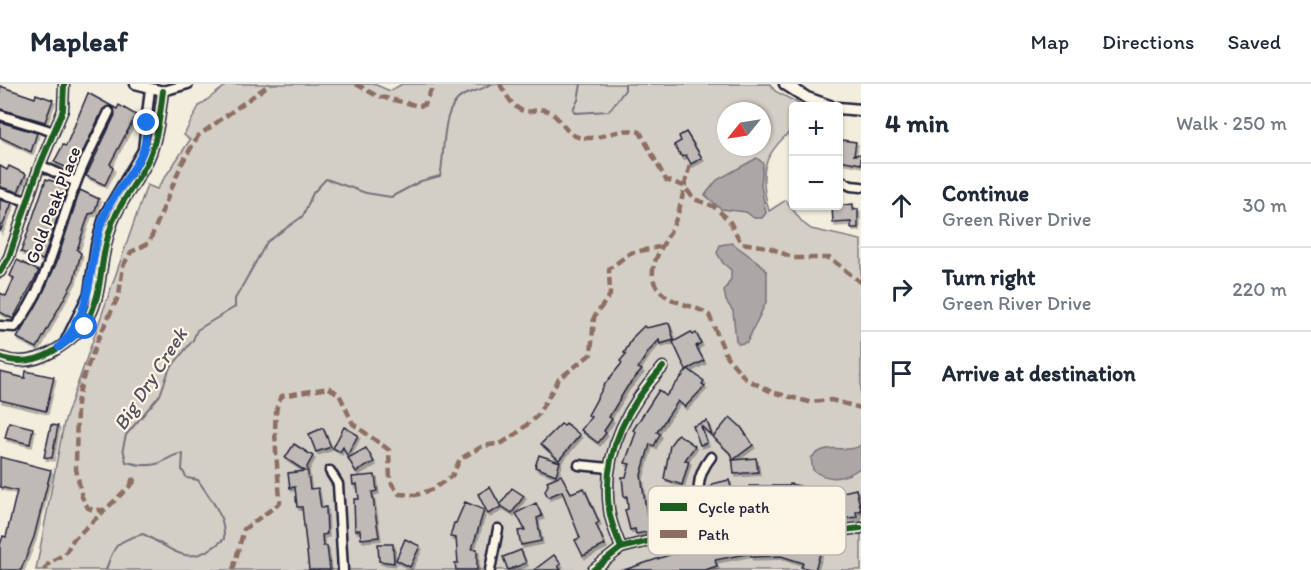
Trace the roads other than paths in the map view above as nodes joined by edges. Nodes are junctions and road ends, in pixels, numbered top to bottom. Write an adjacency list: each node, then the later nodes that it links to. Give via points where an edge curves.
1 (64, 84): 12 (street, Gold Peak Place, via 63,110)
2 (135, 84): 5 (street)
3 (188, 84): 6 (street)
4 (785, 84): 7 (street)
5 (150, 89): 6 (street); 21 (street, via 143,150 105,214 89,293 72,330)
6 (163, 91): 21 (street, via 149,157 118,208 109,233 91,316 78,334)
7 (818, 102)
8 (843, 108): 9 (street)
9 (861, 110)
10 (109, 112): 15 (street, Gold Peak Place)
11 (0, 115): 12 (street)
12 (54, 132): 13 (street, Gold Peak Place)
13 (40, 165): 15 (street); 18 (street, Gold Peak Place)
14 (843, 181): 16 (street)
15 (76, 182): 20 (street, Gold Peak Place, via 45,273 24,316 15,327)
16 (861, 187)
17 (0, 194): 18 (street)
18 (27, 201): 19 (street, Gold Peak Place, via 9,257)
19 (0, 272)
20 (0, 326)
21 (59, 347): 22 (street, via 27,361)
22 (0, 357)
23 (663, 367): 26 (street, via 640,392 619,428)
24 (711, 457): 28 (street, via 701,470)
25 (579, 465): 26 (street)
26 (609, 468): 33 (street, via 609,509)
27 (330, 471): 34 (street, via 338,484)
28 (699, 486)
29 (861, 528): 31 (street)
30 (498, 529): 35 (street)
31 (846, 530)
32 (648, 541): 33 (street)
33 (621, 548): 36 (street)
34 (343, 570)
35 (490, 570)
36 (593, 570)

